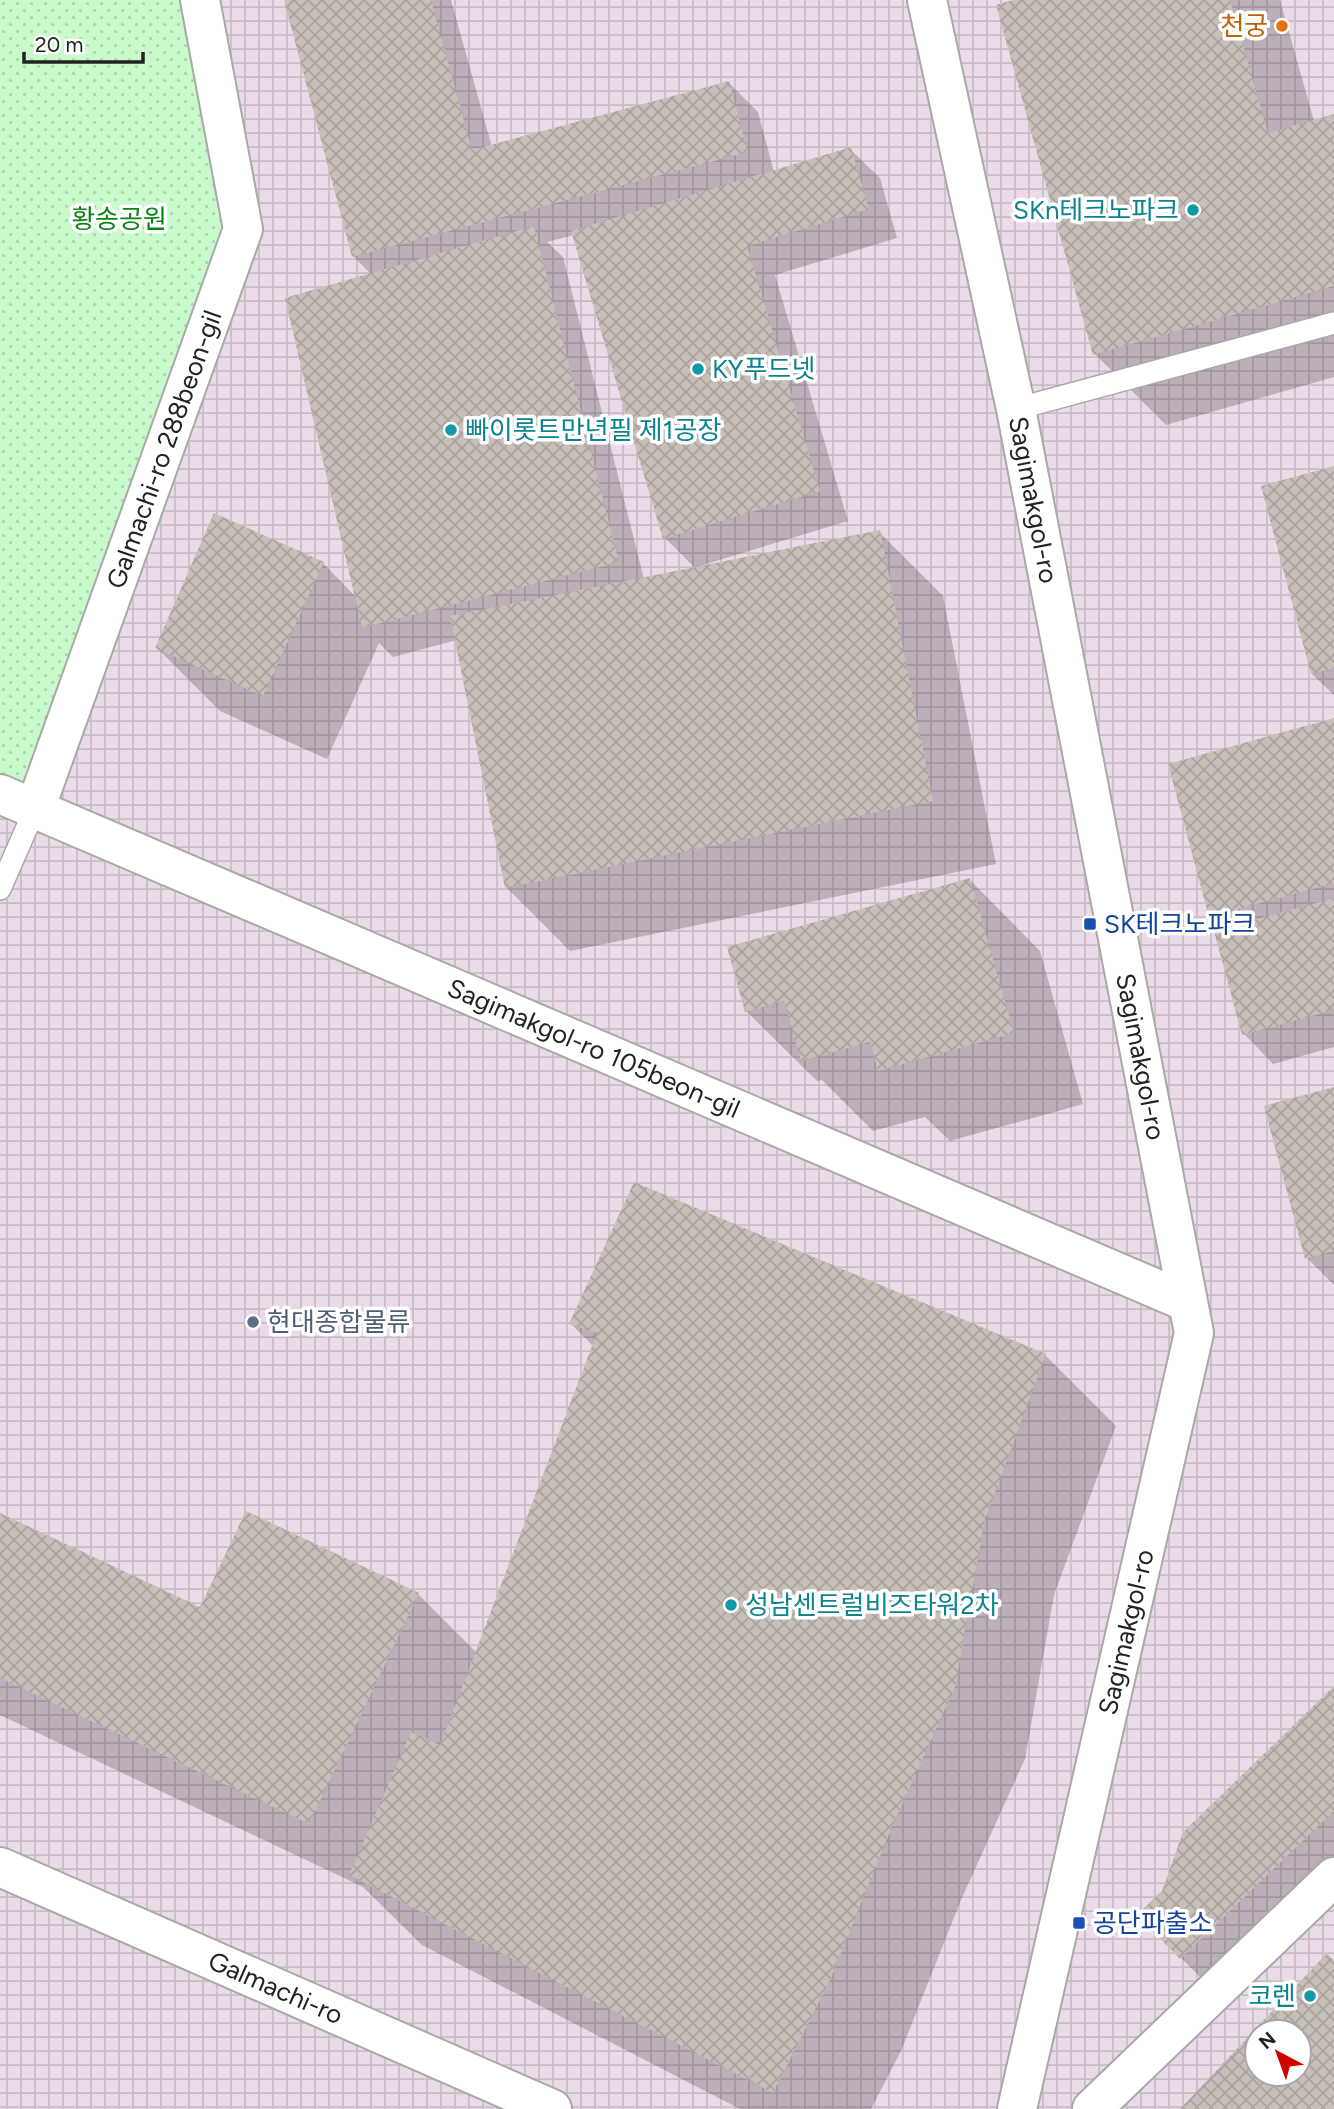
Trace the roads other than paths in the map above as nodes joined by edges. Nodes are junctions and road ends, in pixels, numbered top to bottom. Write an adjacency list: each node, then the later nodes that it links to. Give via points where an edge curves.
1 (200, 0): 6 (street, Galmachi-ro 288beon-gil, via 243,229)
2 (928, 0): 4 (street, Sagimakgol-ro)
3 (1334, 323): 4 (lane)
4 (1016, 409): 8 (street, Sagimakgol-ro)
5 (0, 794): 6 (street, Sagimakgol-ro 105beon-gil)
6 (35, 809): 7 (lane, Galmachi-ro 288beon-gil); 8 (street, Sagimakgol-ro 105beon-gil)
7 (0, 888)
8 (1187, 1302): 12 (street, Sagimakgol-ro, via 1194,1333)
9 (0, 1867): 11 (street, Galmachi-ro)
10 (1334, 1877): 13 (street)
11 (552, 2109)
12 (1017, 2109)
13 (1092, 2109)

